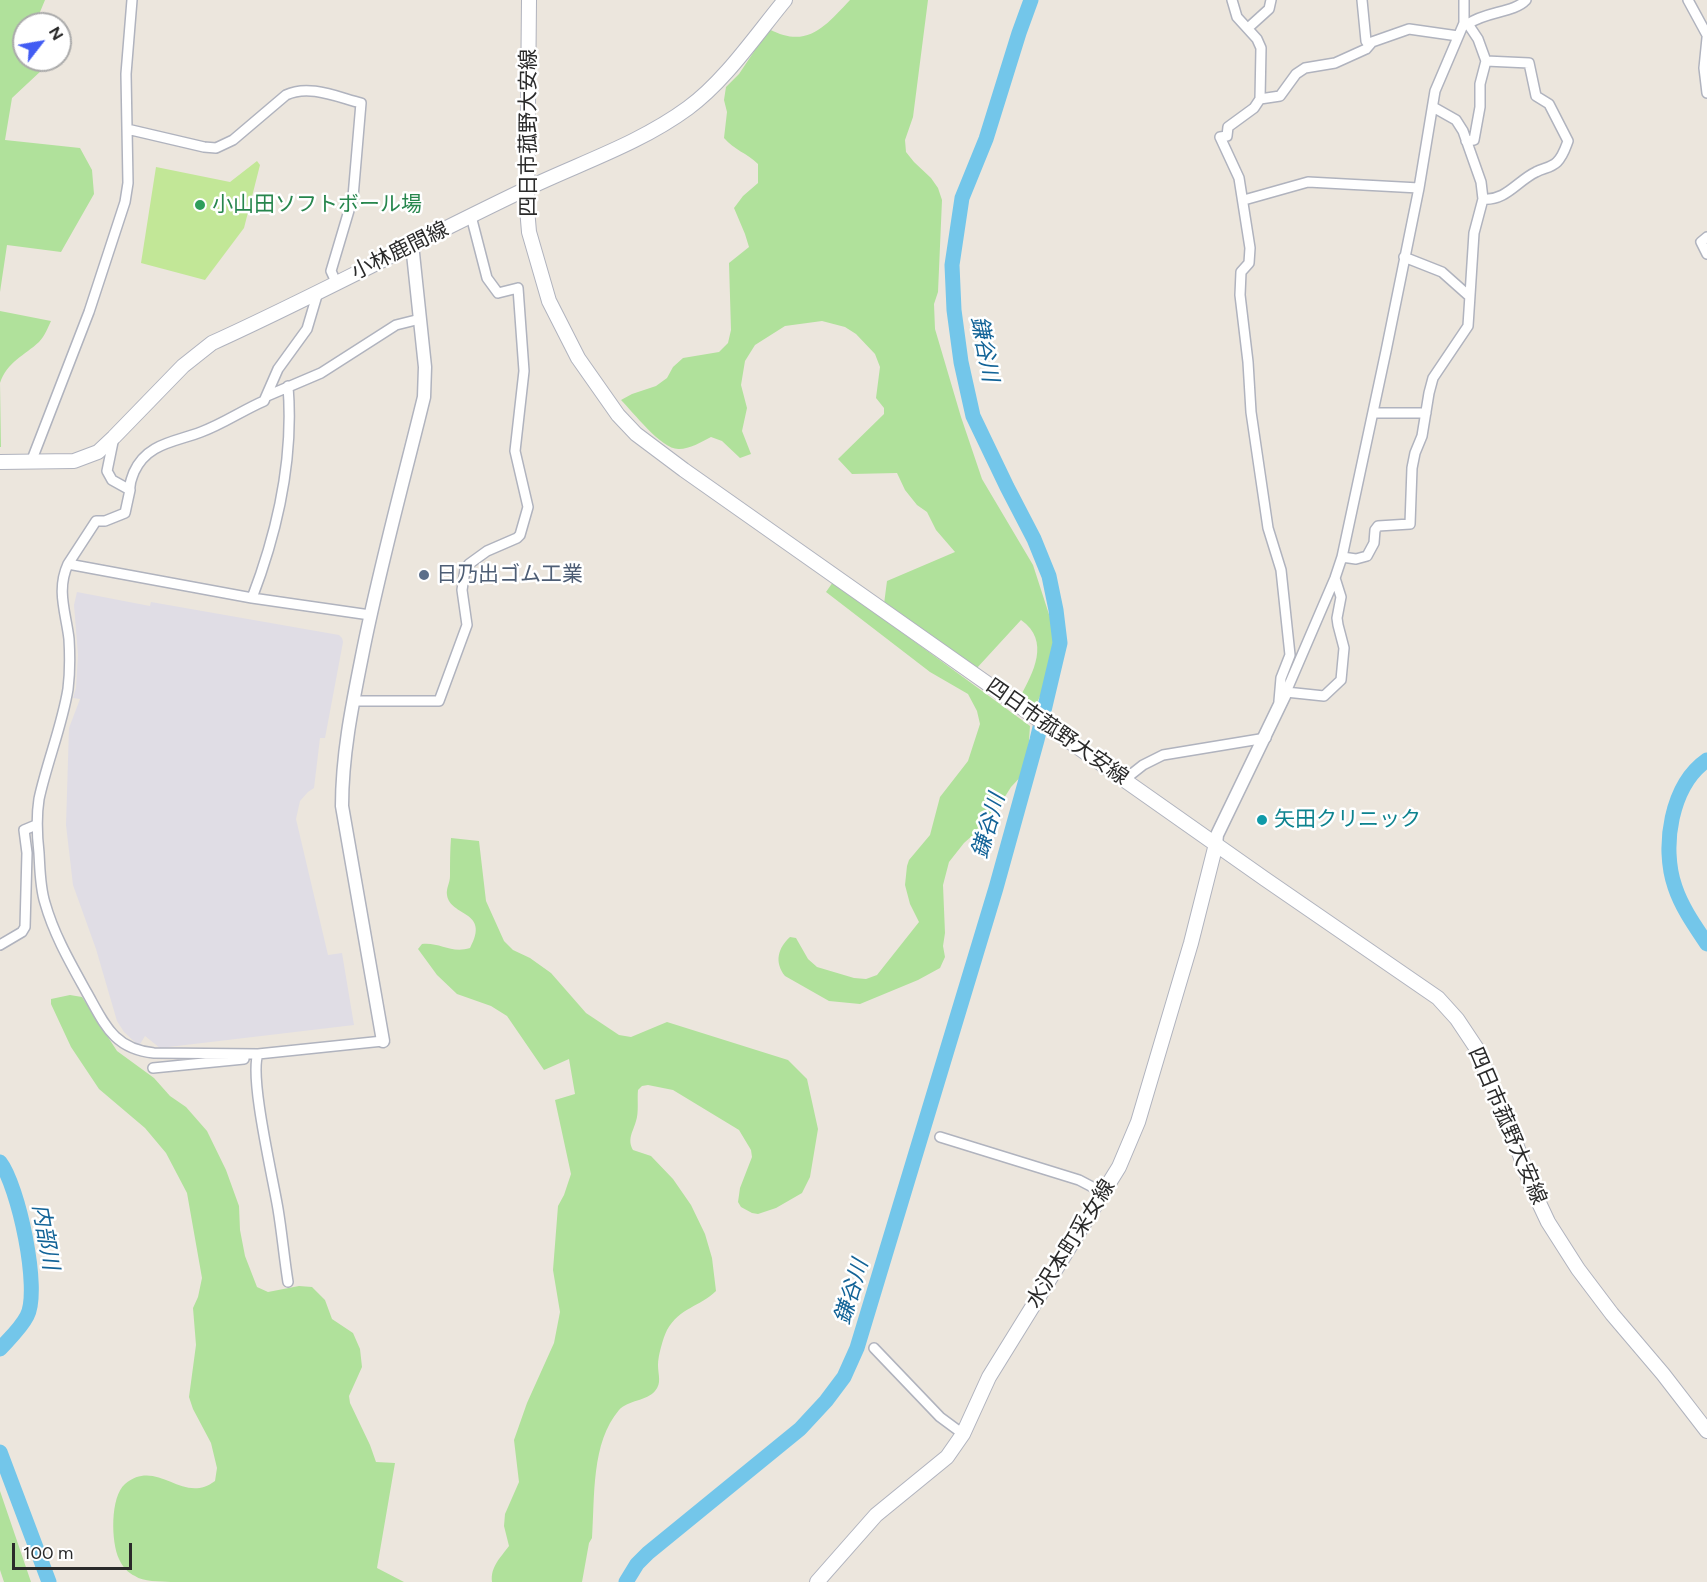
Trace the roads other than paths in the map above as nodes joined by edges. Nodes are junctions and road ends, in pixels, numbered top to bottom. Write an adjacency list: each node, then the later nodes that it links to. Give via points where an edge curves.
1 (132, 0): 19 (street, via 126,74)
2 (529, 0): 22 (main road, 四日市菰野大安線)
3 (785, 0): 22 (main road, 小林鹿間線, via 726,71 689,108 650,132)
4 (1232, 0): 11 (street, via 1237,17)
5 (1271, 0): 11 (street, via 1269,9)
6 (1362, 0): 14 (street)
7 (1464, 0): 10 (street)
8 (1526, 0): 10 (street, via 1518,8 1492,12)
9 (1688, 0): 13 (street)
10 (1466, 23): 12 (street); 15 (street, via 1478,39)
11 (1248, 28): 17 (street, via 1261,48)
12 (1458, 36): 14 (street, via 1409,29); 18 (street, via 1435,91)
13 (1707, 37): 16 (street)
14 (1369, 45): 17 (street, via 1335,63 1305,68 1280,96)
15 (1486, 61): 20 (street, via 1474,140); 23 (street, via 1529,63 1536,96 1549,104 1568,141 1555,164 1493,200)
16 (1707, 93)
17 (1260, 99): 24 (street, via 1228,127 1227,136 1220,137 1239,178)
18 (1433, 107): 20 (street, via 1456,120); 21 (street)
19 (127, 129): 30 (street, via 216,148 233,140 293,91 308,90 361,103 353,197 331,271); 40 (street, via 128,183 120,223)
20 (1466, 141): 23 (street)
21 (1419, 188): 24 (street, via 1308,182); 29 (street)
22 (527, 189): 25 (main road, 小林鹿間線); 51 (main road, 四日市菰野大安線, via 530,232 553,309 578,358 626,425 684,470)
23 (1483, 199): 32 (street, via 1474,233)
24 (1244, 200): 49 (street, via 1250,248 1249,263 1241,272 1239,295 1251,412 1268,528 1281,570 1290,655 1281,678)
25 (471, 216): 27 (main road, 小林鹿間線); 48 (street, via 487,278 498,293 518,288 524,371 515,451 528,507 520,535 487,551 465,570 462,590 467,626 439,701)
26 (1707, 237): 28 (street, via 1701,242)
27 (412, 244): 30 (main road, 小林鹿間線); 33 (street)
28 (1707, 254)
29 (1404, 257): 32 (street, via 1442,272); 36 (street)
30 (336, 282): 31 (main road, 小林鹿間線)
31 (318, 292): 35 (street, via 307,329 278,369); 38 (main road, 小林鹿間線, via 212,343 189,360)
32 (1469, 296): 37 (street, via 1468,326 1433,378)
33 (420, 319): 34 (street, via 396,325 321,373); 46 (street, via 424,398)
34 (288, 386): 35 (street); 45 (street, via 288,457 267,556)
35 (267, 396): 41 (street, via 200,433 148,453 139,462)
36 (1373, 413): 37 (street); 42 (street)
37 (1426, 413): 42 (street, via 1412,468 1410,524 1378,526 1367,556)
38 (114, 437): 40 (main road, 小林鹿間線, via 98,452 74,461); 41 (street, via 106,471 111,480)
39 (3, 462): 40 (main road, 小林鹿間線)
40 (31, 462)
41 (130, 490): 43 (street, via 124,513 105,521 96,520)
42 (1342, 557): 44 (street)
43 (68, 564): 45 (street); 52 (street, via 61,592 69,639 68,690)
44 (1335, 578): 47 (street); 47 (street, via 1341,597 1337,618 1344,648 1341,680 1324,696)
45 (252, 598): 46 (street)
46 (370, 615): 48 (street)
47 (1286, 692): 49 (street)
48 (353, 701): 55 (street, via 342,806)
49 (1278, 710): 50 (street)
50 (1266, 738): 51 (street, via 1163,755); 53 (street)
51 (1119, 776): 53 (main road, 四日市菰野大安線)
52 (36, 825): 54 (street, via 24,830 25,927); 56 (street, via 44,901 56,936 109,1031 122,1044 140,1052)
53 (1216, 844): 59 (main road, 水沢本町采女線, via 1138,1122 1119,1167); 62 (main road, 四日市菰野大安線, via 1427,989 1457,1019 1477,1049 1548,1222 1605,1305)
54 (0, 945)
55 (383, 1041): 56 (street)
56 (258, 1054): 57 (street); 60 (street, via 257,1090)
57 (153, 1068)
58 (940, 1137): 59 (street, via 1079,1180)
59 (1102, 1192): 63 (main road, 水沢本町采女線, via 989,1377)
60 (288, 1282)
61 (874, 1348): 63 (street, via 940,1417)
62 (1707, 1431)
63 (963, 1434): 64 (main road, 水沢本町采女線, via 947,1457 876,1515)
64 (817, 1582)

